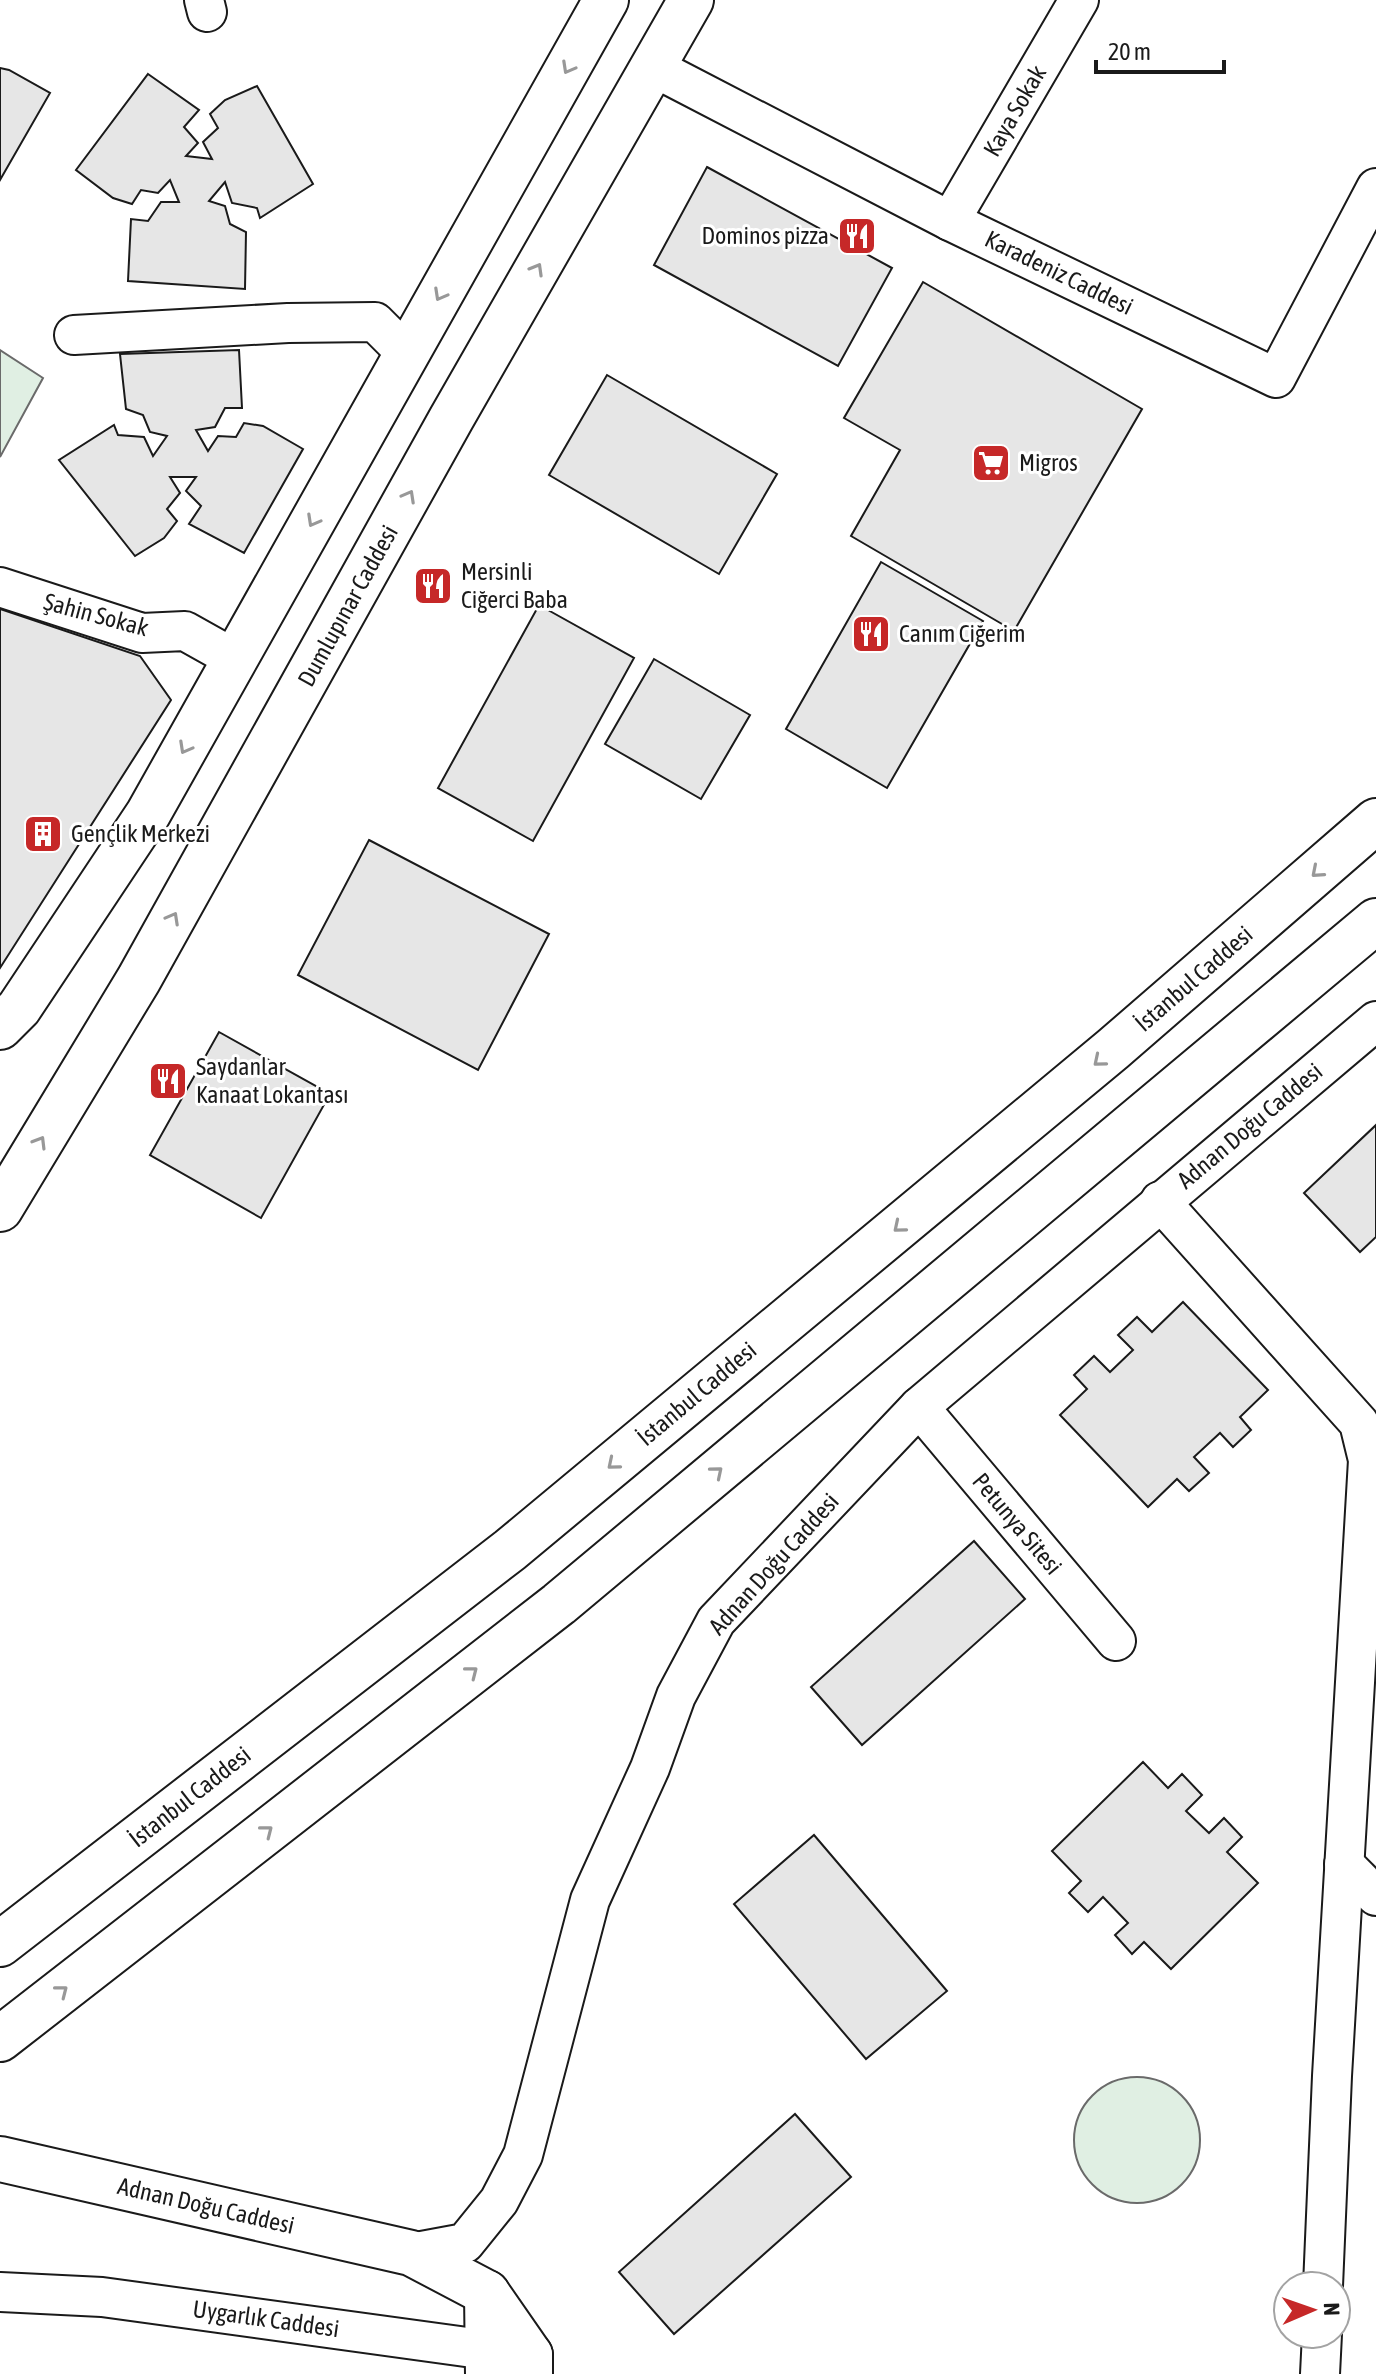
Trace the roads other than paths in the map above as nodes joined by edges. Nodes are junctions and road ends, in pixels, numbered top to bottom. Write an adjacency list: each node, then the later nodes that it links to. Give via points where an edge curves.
1 (606, 0): 8 (main road, one-way to 8)
2 (691, 0): 4 (main road, Dumlupınar Caddesi)
3 (1079, 0): 6 (street, Kaya Sokak)
4 (653, 67): 6 (street, Karadeniz Caddesi); 16 (main road, Dumlupınar Caddesi, one-way to 4, via 139,979)
5 (1376, 188): 6 (street, Karadeniz Caddesi, via 1276,378)
6 (950, 221)
7 (74, 335): 8 (street, via 375,322)
8 (407, 354): 10 (main road, one-way to 10)
9 (0, 587): 10 (street, Şahin Sokak, via 142,633 185,631)
10 (235, 659): 14 (main road, one-way to 14, via 148,814 19,1008)
11 (1372, 817): 22 (main road, İstanbul Caddesi, one-way to 22, via 1113,1049 510,1550)
12 (1376, 921): 23 (main road, one-way to 12, via 559,1604)
13 (1376, 1021): 15 (street, Adnan Doğu Caddesi)
14 (0, 1027)
15 (1160, 1201): 17 (street, Adnan Doğu Caddesi); 18 (street, via 1359,1423)
16 (0, 1209)
17 (919, 1407): 19 (street, Petunya Sitesi); 25 (street, Adnan Doğu Caddesi, via 716,1621 676,1696 650,1768 590,1900 523,2155 499,2201 465,2243)
18 (1372, 1457): 20 (street)
19 (1116, 1641)
20 (1344, 1864): 21 (street); 26 (street)
21 (1376, 1896)
22 (0, 1944)
23 (0, 2039)
24 (0, 2159): 25 (main road, Adnan Doğu Caddesi)
25 (411, 2253): 28 (main road, Adnan Doğu Caddesi)
26 (1324, 2270)
27 (0, 2292): 30 (street, Uygarlık Caddesi, via 102,2297)
28 (487, 2293): 30 (main road); 31 (main road, Adnan Doğu Caddesi)
29 (1321, 2350): 32 (street)
30 (487, 2362): 31 (street, Uygarlık Caddesi)
31 (530, 2365)
32 (1320, 2374)

